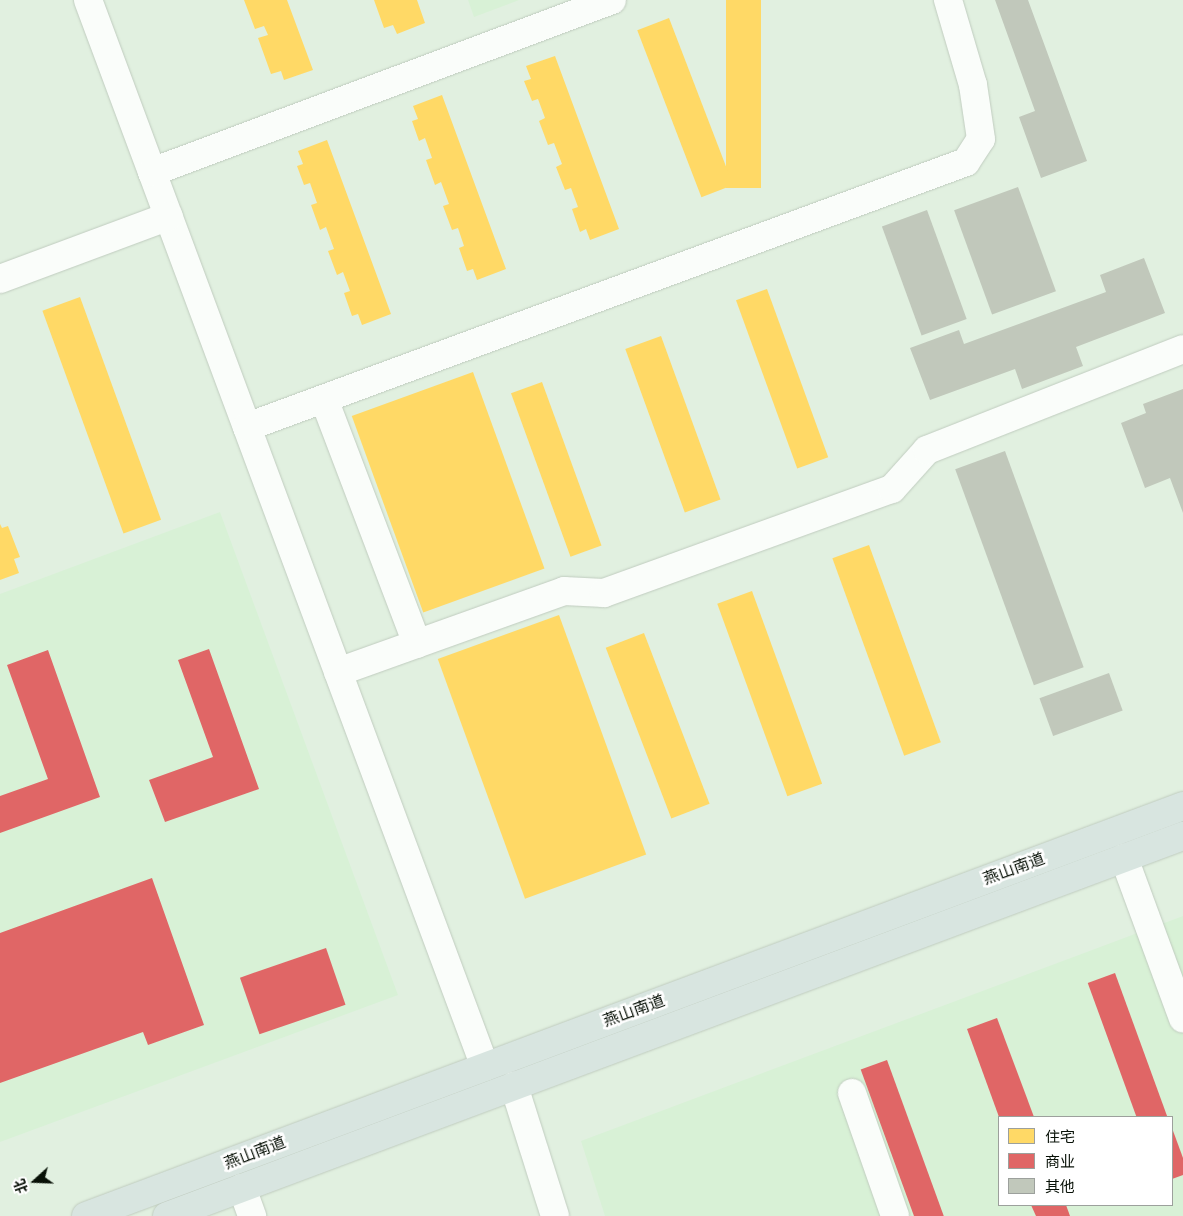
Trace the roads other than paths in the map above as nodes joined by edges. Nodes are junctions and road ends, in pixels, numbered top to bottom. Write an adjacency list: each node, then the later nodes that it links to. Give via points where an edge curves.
1 (88, 0): 4 (street)
2 (612, 0): 4 (street)
3 (948, 0): 8 (street, via 973,85 981,139 966,162)
4 (152, 172): 5 (street)
5 (168, 216): 6 (street); 9 (street)
6 (0, 279)
7 (1183, 349): 10 (street, via 927,450 892,489 604,594 564,591)
8 (324, 398): 9 (street); 10 (street)
9 (247, 427): 11 (street)
10 (417, 644): 11 (street)
11 (338, 672): 16 (street)
12 (1183, 806): 16 (main road, 燕山南道)
13 (1183, 836): 14 (main road, 燕山南道)
14 (1124, 858): 15 (street); 17 (main road, 燕山南道)
15 (1183, 1018)
16 (485, 1067): 20 (main road, 燕山南道)
17 (514, 1086): 19 (main road, 燕山南道); 23 (street)
18 (852, 1093): 24 (street)
19 (242, 1188): 21 (main road, 燕山南道); 22 (street)
20 (86, 1216)
21 (167, 1216)
22 (252, 1216)
23 (555, 1216)
24 (895, 1216)

